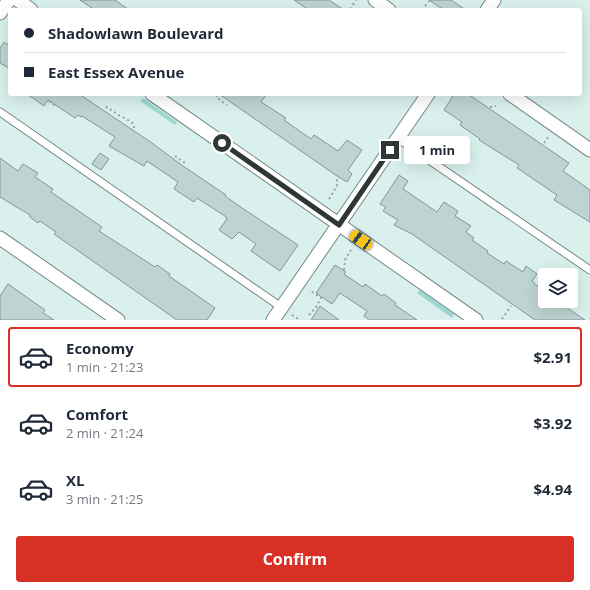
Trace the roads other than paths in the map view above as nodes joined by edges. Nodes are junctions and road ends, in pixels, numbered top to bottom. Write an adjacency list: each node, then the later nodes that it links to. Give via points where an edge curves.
1 (9, 0): 6 (street)
2 (18, 0): 4 (street)
3 (375, 0): 5 (street)
4 (28, 8)
5 (387, 8)
6 (0, 13)
7 (155, 96): 13 (street)
8 (427, 96): 11 (street)
9 (513, 96): 12 (street)
10 (0, 112): 16 (lane)
11 (397, 138): 13 (street); 15 (lane)
12 (590, 150)
13 (339, 225): 16 (street); 19 (street)
14 (0, 238): 17 (street)
15 (590, 270)
16 (281, 307): 18 (street)
17 (118, 320)
18 (273, 320)
19 (476, 320)

